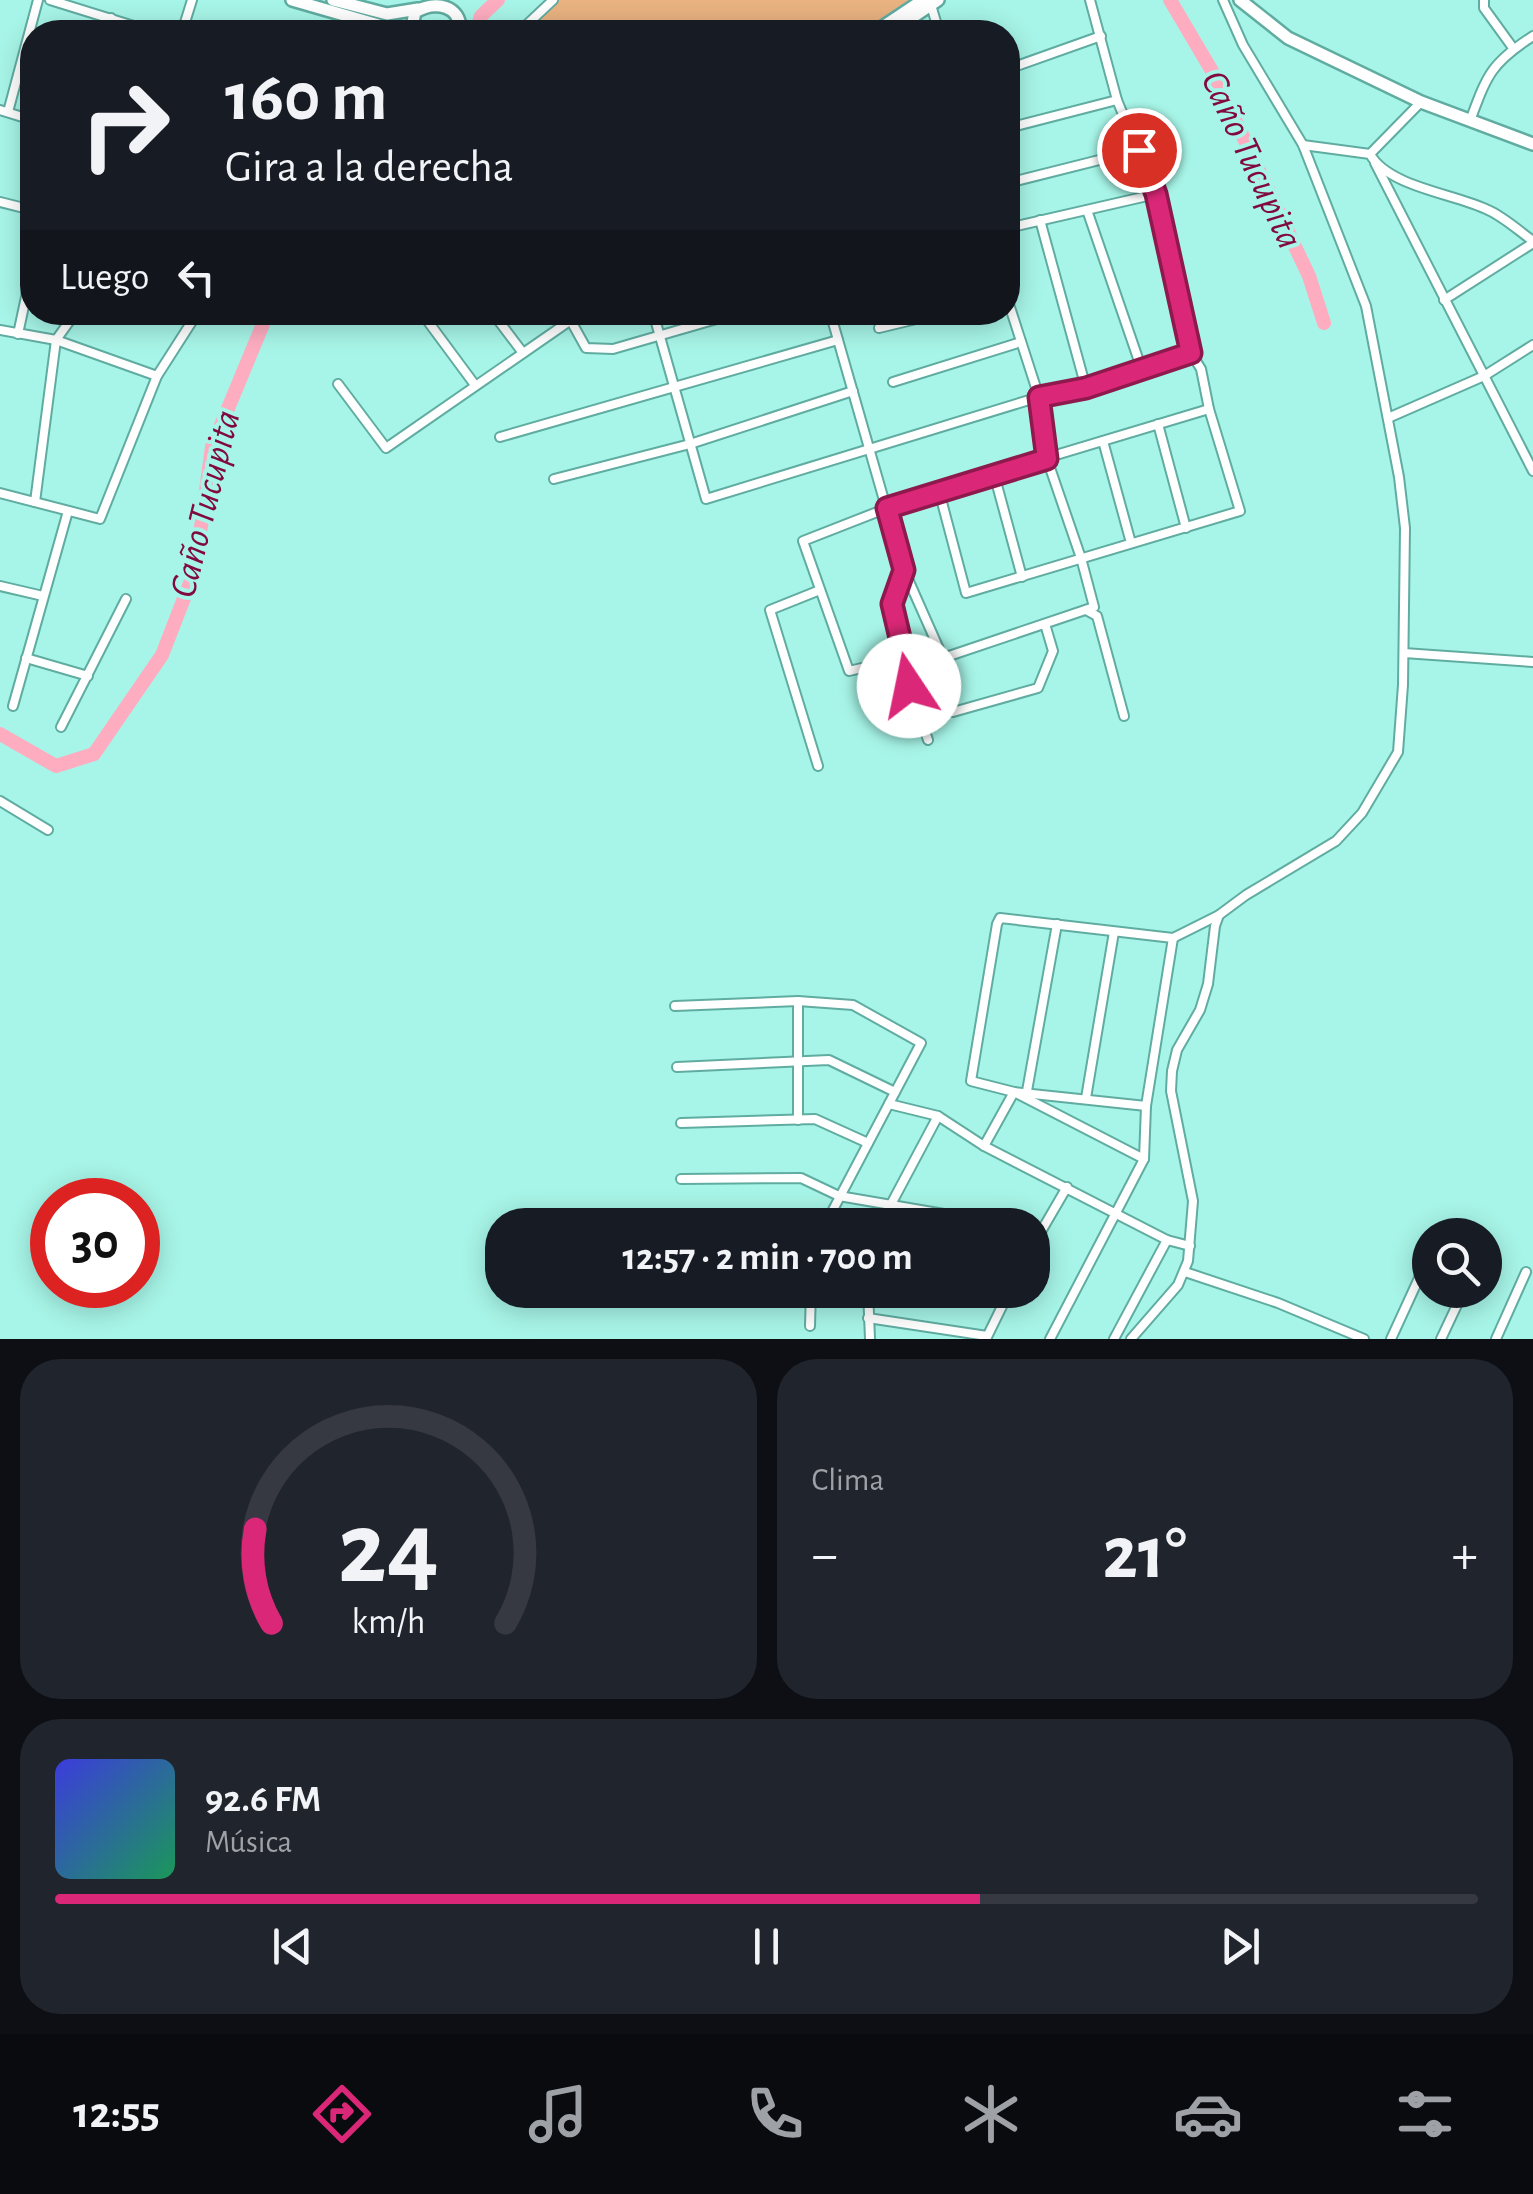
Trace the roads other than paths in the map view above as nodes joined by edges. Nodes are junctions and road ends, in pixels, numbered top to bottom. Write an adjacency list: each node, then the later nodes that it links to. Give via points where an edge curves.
1 (50, 0): 12 (street)
2 (292, 0): 14 (street)
3 (333, 0): 10 (street, via 387,14)
4 (553, 0): 15 (street)
5 (1090, 0): 18 (street)
6 (1223, 0): 29 (street)
7 (1240, 0): 24 (street, via 1288,38)
8 (1484, 0): 20 (street)
9 (931, 2): 16 (street); 17 (street)
10 (424, 4): 11 (street)
11 (453, 7)
12 (111, 18): 13 (street)
13 (117, 20)
14 (361, 20)
15 (532, 20)
16 (897, 20)
17 (907, 20)
18 (1100, 36): 22 (street); 23 (street)
19 (1533, 36): 20 (street)
20 (1513, 48): 26 (street, via 1494,68)
21 (20, 59): 25 (street)
22 (1020, 64)
23 (1117, 100): 27 (street); 30 (street)
24 (1420, 102): 26 (street); 31 (street)
25 (4, 111)
26 (1469, 123): 28 (street)
27 (1020, 125)
28 (1533, 144)
29 (1303, 145): 31 (street); 72 (street, via 1366,306)
30 (1139, 150): 32 (street); 33 (street)
31 (1372, 158): 37 (street, via 1405,180 1489,210); 38 (street)
32 (1020, 180)
33 (1156, 194): 34 (street); 60 (street)
34 (1087, 210): 35 (street); 61 (street)
35 (1040, 220): 36 (street); 67 (street)
36 (1020, 225)
37 (1533, 242): 38 (street)
38 (1444, 300): 63 (street)
39 (20, 325): 53 (street)
40 (67, 325): 55 (street)
41 (190, 325): 62 (street)
42 (431, 325): 66 (street)
43 (502, 325): 59 (street)
44 (557, 325): 59 (street)
45 (573, 325): 54 (street, via 586,348)
46 (656, 325): 54 (street)
47 (698, 325): 54 (street)
48 (834, 325): 56 (street)
49 (892, 325): 51 (street)
50 (1016, 325): 57 (street)
51 (879, 328)
52 (0, 330): 53 (street)
53 (18, 334): 55 (street)
54 (658, 337): 68 (street)
55 (56, 340): 62 (street); 84 (street)
56 (838, 340): 68 (street); 69 (street)
57 (1021, 342): 64 (street); 70 (street)
58 (1533, 345): 63 (street)
59 (522, 353): 66 (street)
60 (1191, 353): 61 (street); 71 (street)
61 (1142, 370): 67 (street)
62 (157, 376): 86 (street, via 100,518)
63 (1484, 376): 72 (street); 79 (street)
64 (893, 382)
65 (338, 384): 66 (street, via 386,448)
66 (475, 385)
67 (1086, 388): 70 (street)
68 (675, 389): 74 (street); 76 (street)
69 (853, 391): 76 (street); 77 (street)
70 (1039, 397): 77 (street); 78 (street)
71 (1209, 409): 73 (street); 87 (street, via 1240,511)
72 (1388, 418): 98 (street, via 1405,528)
73 (1158, 424): 75 (street); 87 (street)
74 (500, 437)
75 (1103, 442): 78 (street); 88 (street)
76 (690, 444): 77 (street, via 706,500); 81 (street)
77 (870, 449): 85 (street)
78 (1047, 459): 80 (street); 89 (street)
79 (1533, 472)
80 (994, 474): 82 (street); 91 (street)
81 (554, 479)
82 (939, 491): 85 (street); 91 (street, via 966,593)
83 (0, 493): 84 (street)
84 (35, 502): 86 (street)
85 (887, 508): 90 (street); 93 (street, via 803,541)
86 (68, 511): 94 (street)
87 (1186, 528): 88 (street)
88 (1131, 542): 89 (street)
89 (1081, 558): 91 (street); 96 (street, via 1094,608)
90 (904, 570): 100 (street); 101 (street, via 892,604)
91 (1022, 577)
92 (0, 586): 94 (street)
93 (820, 590): 101 (street, via 849,671); 108 (street, via 770,610)
94 (43, 596): 99 (street)
95 (126, 599): 103 (street)
96 (1086, 610): 97 (street); 105 (street, via 1097,616)
97 (1045, 624): 100 (street); 100 (street, via 1053,652 1038,688 953,712)
98 (1404, 653): 102 (street); 111 (street, via 1398,752 1362,813 1336,840)
99 (26, 658): 103 (street); 104 (street)
100 (943, 658)
101 (900, 659): 107 (street)
102 (1533, 662)
103 (88, 676): 106 (street)
104 (13, 706)
105 (1124, 716)
106 (60, 726)
107 (928, 740)
108 (818, 766)
109 (0, 802): 110 (street)
110 (48, 830)
111 (1220, 915): 114 (street); 140 (street, via 1208,984 1177,1050 1170,1091 1193,1201)
112 (1058, 924): 113 (street); 119 (street); 121 (street, via 1000,918 997,924 972,1082)
113 (1114, 932): 114 (street); 122 (street)
114 (1173, 938): 124 (street)
115 (798, 1002): 116 (street); 117 (street); 120 (street, via 853,1005 921,1043)
116 (675, 1006)
117 (798, 1059): 118 (street); 120 (street, via 829,1060); 126 (street)
118 (677, 1067)
119 (1028, 1091): 121 (street); 122 (street)
120 (896, 1092): 123 (street)
121 (1014, 1092): 129 (street); 130 (street)
122 (1086, 1098): 124 (street)
123 (889, 1104): 125 (street); 128 (street)
124 (1146, 1106): 130 (street)
125 (938, 1116): 129 (street); 134 (street)
126 (798, 1120): 127 (street); 128 (street, via 826,1122)
127 (681, 1123)
128 (868, 1143): 133 (street)
129 (984, 1146): 132 (street)
130 (1144, 1159): 138 (street)
131 (681, 1180): 133 (street, via 801,1178)
132 (1067, 1188): 137 (street); 138 (street)
133 (840, 1196): 134 (street); 135 (street)
134 (890, 1206): 136 (street)
135 (833, 1208)
136 (902, 1208)
137 (1050, 1212)
138 (1116, 1212): 139 (street); 152 (street)
139 (1166, 1240): 140 (street); 153 (street)
140 (1190, 1246): 141 (street)
141 (1185, 1272): 154 (street); 155 (street)
142 (1526, 1272): 158 (street)
143 (1412, 1293): 156 (street)
144 (810, 1308): 149 (street)
145 (868, 1308): 148 (street)
146 (1001, 1308): 150 (street)
147 (1456, 1308): 157 (street)
148 (868, 1318): 150 (street); 151 (street)
149 (810, 1326)
150 (986, 1338)
151 (870, 1339)
152 (1050, 1339)
153 (1114, 1339)
154 (1131, 1339)
155 (1364, 1339)
156 (1391, 1339)
157 (1442, 1339)
158 (1496, 1339)

